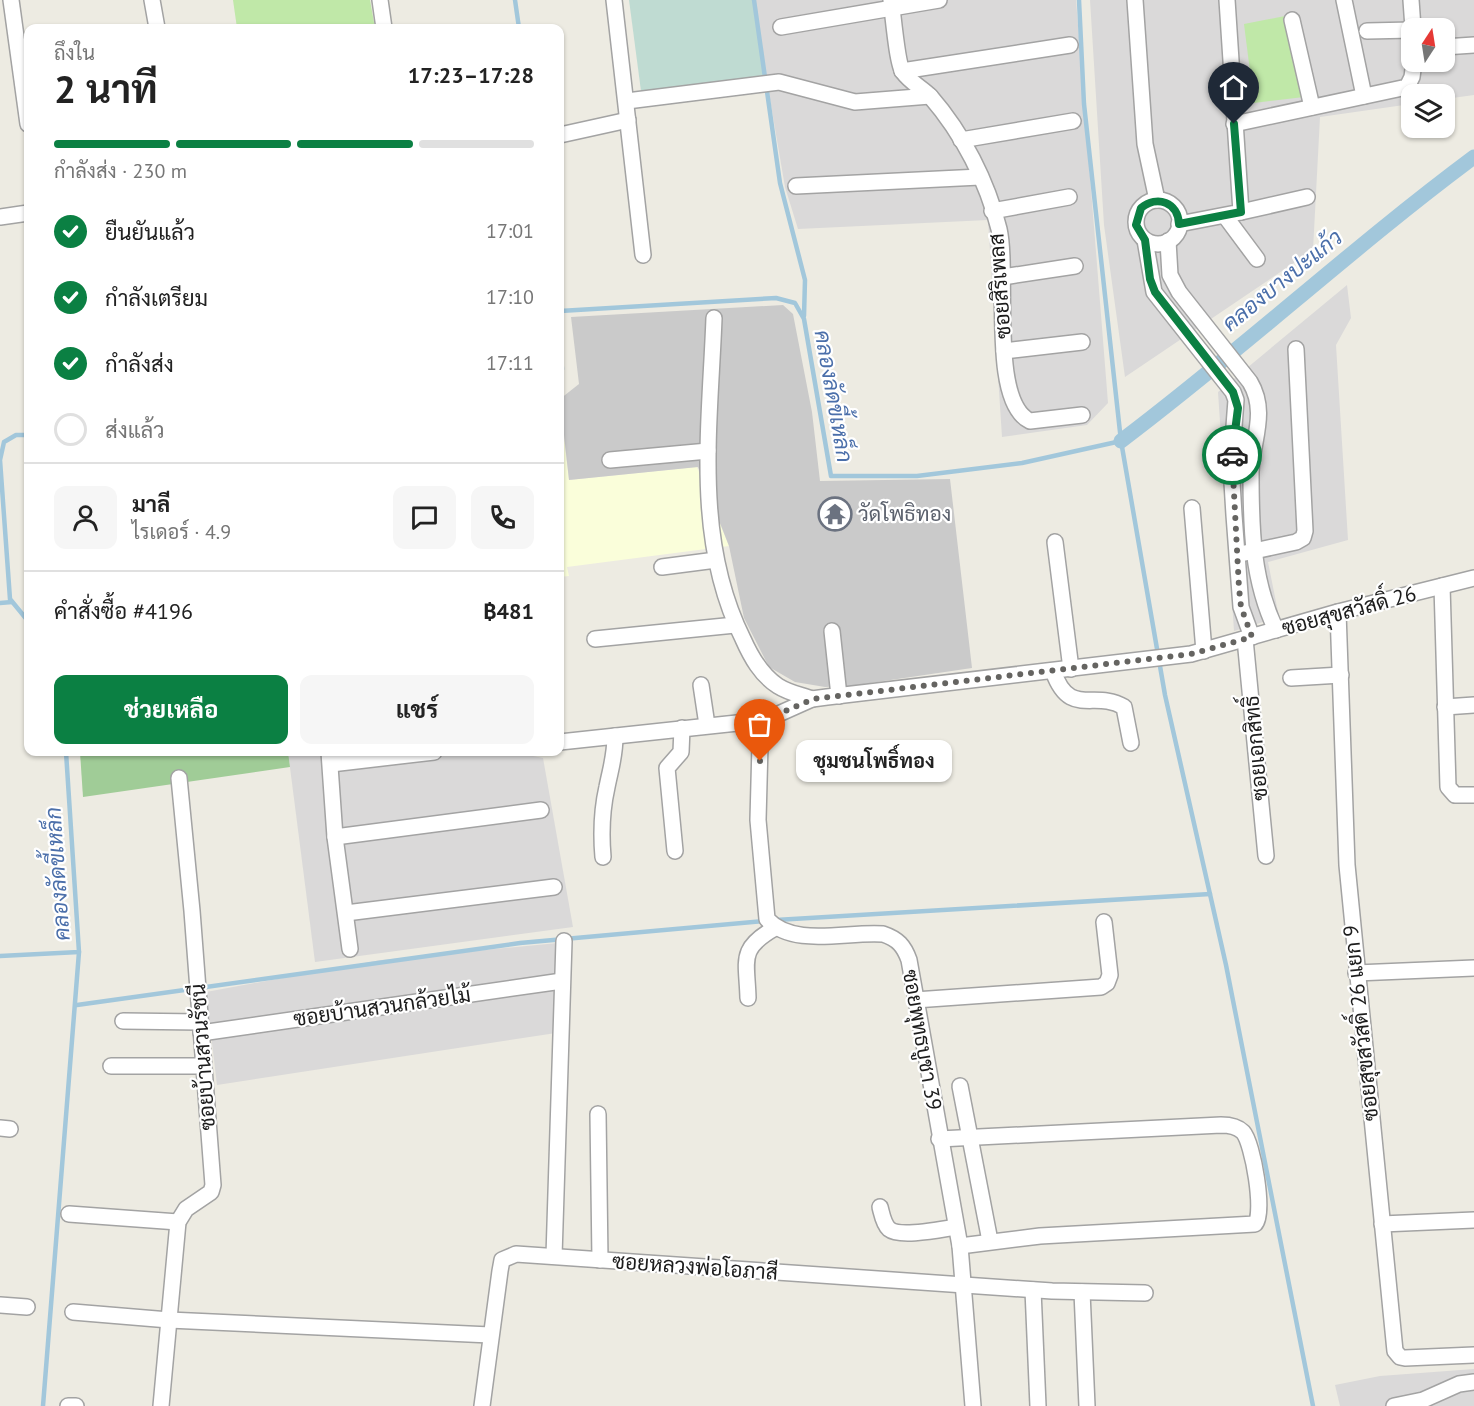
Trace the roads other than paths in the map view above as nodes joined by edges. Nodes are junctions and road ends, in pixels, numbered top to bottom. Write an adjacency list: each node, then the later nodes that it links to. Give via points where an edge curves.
1 (11, 0): 23 (street)
2 (152, 0): 13 (street)
3 (380, 0): 14 (street)
4 (614, 0): 26 (street)
5 (939, 0): 10 (street)
6 (1135, 0): 37 (street, via 1145,144)
7 (1227, 0): 30 (street)
8 (1344, 0): 25 (street)
9 (1412, 0): 11 (street)
10 (892, 4): 15 (street); 21 (street)
11 (1412, 18)
12 (1292, 20): 27 (street)
13 (156, 24)
14 (383, 24)
15 (781, 27)
16 (1401, 29): 17 (street)
17 (1367, 31)
18 (1071, 45): 21 (street)
19 (1474, 45): 20 (street)
20 (1455, 46)
21 (902, 71): 24 (street, ซอยสิริเพลส)
22 (1413, 72): 25 (street, via 1407,87)
23 (24, 95)
24 (930, 96): 26 (street, via 855,102 779,82); 32 (street, ซอยสิริเพลส)
25 (1364, 96): 27 (street)
26 (627, 101): 28 (street)
27 (1312, 107): 30 (street)
28 (628, 120): 31 (street); 46 (street)
29 (1073, 121): 32 (street)
30 (1234, 124): 39 (street)
31 (564, 134)
32 (961, 140): 33 (street, ซอยสิริเพลส)
33 (980, 177): 34 (street); 38 (street, ซอยสิริเพลส)
34 (796, 186)
35 (1069, 197): 38 (street)
36 (1307, 197): 39 (street)
37 (1157, 200): 43 (street, via 1176,210); 44 (street, via 1148,202 1137,216 1136,225)
38 (992, 211): 49 (street, ซอยสิริเพลส, via 999,230)
39 (1241, 212): 41 (street)
40 (24, 214): 42 (street)
41 (1225, 216): 43 (street); 47 (street)
42 (0, 217)
43 (1179, 224): 45 (street)
44 (1145, 240): 45 (street); 60 (street, ซอยเอกสิทธิ์, via 1155,292 1233,392 1238,408 1231,466)
45 (1168, 241): 59 (street, via 1170,275 1179,292 1250,382 1259,409 1251,472)
46 (643, 255)
47 (1257, 260)
48 (1076, 266): 49 (street)
49 (1003, 278): 53 (street, ซอยสิริเพลส)
50 (714, 318): 55 (street)
51 (1082, 342): 53 (street)
52 (1296, 349): 59 (street, via 1305,531 1296,542)
53 (1004, 351): 54 (street, ซอยสิริเพลส, via 1005,378 1014,407 1022,417 1030,421)
54 (1082, 415)
55 (708, 451): 56 (street); 61 (street, via 706,486)
56 (610, 460)
57 (1192, 508): 71 (street)
58 (1055, 542): 72 (street)
59 (1254, 552): 60 (street); 67 (street, via 1257,585)
60 (1236, 554): 69 (street, ซอยเอกสิทธิ์)
61 (716, 560): 62 (street); 66 (street)
62 (662, 567)
63 (1474, 578): 64 (street, ซอยสุขสวัสดิ์ 26)
64 (1442, 586): 65 (street, ซอยสุขสวัสดิ์ 26); 80 (street)
65 (1338, 612): 67 (street, ซอยสุขสวัสดิ์ 26); 74 (street, ซอยสุขสวัสดิ์ 26 แยก 9)
66 (735, 625): 70 (street); 78 (street, via 760,671 788,692)
67 (1276, 630): 69 (street, ซอยสุขสวัสดิ์ 26)
68 (832, 631): 77 (street)
69 (1248, 638): 71 (street, ซอยสุขสวัสดิ์ 26); 94 (street, ซอยเอกสิทธิ์)
70 (595, 639)
71 (1198, 652): 72 (street, ซอยสุขสวัสดิ์ 26)
72 (1071, 669): 73 (street, ซอยสุขสวัสดิ์ 26)
73 (1053, 671): 77 (street, ซอยสุขสวัสดิ์ 26); 86 (street, via 1064,694 1124,707)
74 (1341, 675): 75 (street); 103 (street, ซอยสุขสวัสดิ์ 26 แยก 9, via 1347,865)
75 (1291, 678)
76 (701, 685): 82 (street)
77 (839, 696): 78 (street, ซอยสุขสวัสดิ์ 26)
78 (813, 699): 81 (street, ซอยสุขสวัสดิ์ 26)
79 (1474, 705): 80 (street)
80 (1445, 706): 90 (street, via 1448,787 1455,795)
81 (765, 720): 82 (street, ซอยสุขสวัสดิ์ 26); 99 (street, via 760,745 758,820 765,910)
82 (707, 725): 83 (street, ซอยสุขสวัสดิ์ 26)
83 (682, 728): 84 (street, ซอยสุขสวัสดิ์ 26); 93 (street, via 681,752 667,768)
84 (615, 736): 85 (street, ซอยสุขสวัสดิ์ 26); 95 (street, via 615,758 603,820)
85 (564, 742)
86 (1131, 743)
87 (365, 756): 88 (street)
88 (330, 758): 92 (street)
89 (179, 777): 108 (street, ซอยบ้านสวนรัชนี)
90 (1474, 795)
91 (541, 810): 92 (street)
92 (335, 837): 97 (street)
93 (675, 852)
94 (1266, 856)
95 (603, 857)
96 (554, 887): 97 (street)
97 (346, 913): 101 (street)
98 (1104, 922): 106 (street, via 1110,975 1101,987)
99 (775, 928): 105 (street, via 754,941 747,955); 106 (street, ซอยพุทธบูชา 39, via 796,936 868,933 894,938 909,960)
100 (564, 941): 104 (street)
101 (350, 949)
102 (1474, 968): 103 (street)
103 (1356, 973): 119 (street, ซอยสุขสวัสดิ์ 26 แยก 9)
104 (562, 981): 108 (street, ซอยบ้านสวนกล้วยไม้); 123 (street)
105 (748, 998)
106 (915, 1000): 114 (street, ซอยพุทธบูชา 39)
107 (123, 1021): 108 (street, ซอยบ้านสวนกล้วยไม้)
108 (201, 1027): 110 (street, ซอยบ้านสวนรัชนี)
109 (111, 1066): 110 (street)
110 (203, 1066): 118 (street, ซอยบ้านสวนรัชนี, via 213,1185 211,1192 186,1209)
111 (960, 1086): 113 (street)
112 (598, 1114): 124 (street)
113 (971, 1137): 114 (street); 121 (street); 121 (street, via 1233,1126 1243,1132 1253,1162 1260,1214 1255,1224)
114 (939, 1139): 120 (street, ซอยพุทธบูชา 39)
115 (880, 1207): 120 (street, via 888,1228 894,1232)
116 (69, 1214): 118 (street)
117 (1474, 1220): 119 (street)
118 (177, 1222): 132 (street)
119 (1382, 1224): 134 (street, ซอยสุขสวัสดิ์ 26 แยก 9, via 1396,1354 1405,1358)
120 (956, 1227): 122 (street, ซอยพุทธบูชา 39)
121 (990, 1241): 122 (street)
122 (960, 1246): 125 (street, ซอยพุทธบูชา 39)
123 (554, 1256): 124 (street, ซอยหลวงพ่อโอภาสี); 133 (street, ซอยหลวงพ่อโอภาสี, via 516,1254 502,1260)
124 (600, 1260): 125 (street, ซอยหลวงพ่อโอภาสี)
125 (965, 1285): 126 (street, ซอยหลวงพ่อโอภาสี); 140 (street, ซอยพุทธบูชา 39)
126 (1033, 1290): 127 (street, ซอยหลวงพ่อโอภาสี); 141 (street)
127 (1082, 1292): 128 (street, ซอยหลวงพ่อโอภาสี); 142 (street)
128 (1145, 1293)
129 (0, 1305): 130 (street)
130 (27, 1306)
131 (73, 1312): 132 (street)
132 (169, 1320): 133 (street); 138 (street)
133 (490, 1335): 139 (street)
134 (1474, 1355)
135 (1474, 1382): 143 (street)
136 (68, 1406): 137 (street)
137 (76, 1406)
138 (160, 1406)
139 (482, 1406)
140 (974, 1406)
141 (1038, 1406)
142 (1087, 1406)
143 (1394, 1406)

